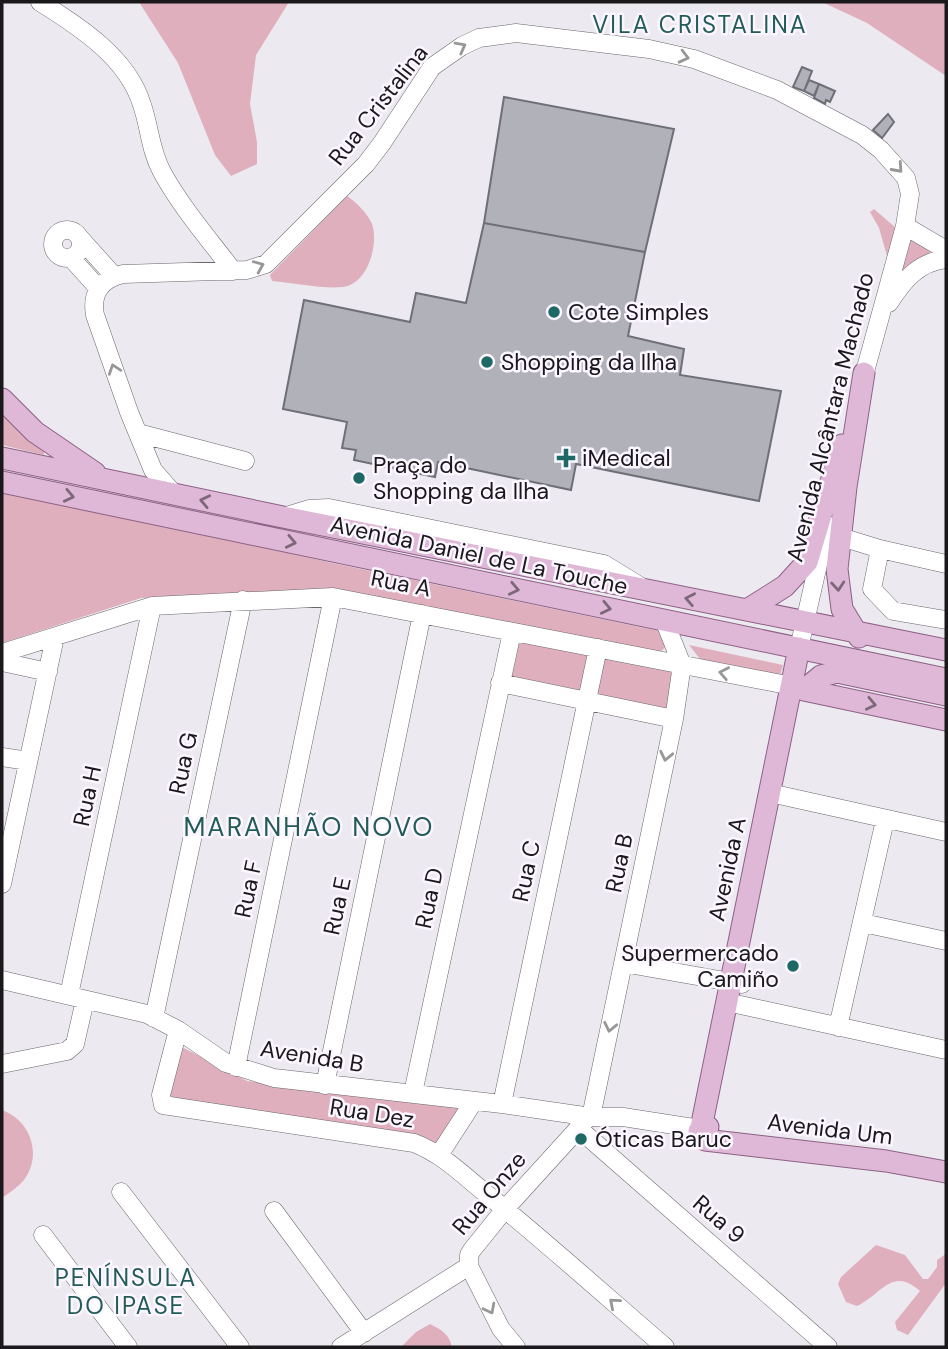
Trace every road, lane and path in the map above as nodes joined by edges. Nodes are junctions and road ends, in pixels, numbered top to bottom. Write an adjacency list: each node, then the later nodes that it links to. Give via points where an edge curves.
1 (40, 2): 7 (street, via 82,30 127,74 141,100 152,150 163,173)
2 (905, 226): 4 (street); 7 (street, Rua Cristalina, one-way to 2, via 267,264 351,180 382,144 432,67 445,56 479,38 516,33 660,51 776,90 851,128 900,169 910,190); 10 (street, Avenida Alcântara Machado)
3 (79, 237): 6 (street); 6 (street, via 66,230 53,241 57,255); 8 (street)
4 (946, 250)
5 (946, 259): 10 (street, via 930,262 910,275)
6 (77, 263): 9 (street)
7 (233, 271): 8 (street, Rua Cristalina)
8 (114, 276): 9 (street)
9 (98, 288): 13 (street, one-way to 9, via 95,315)
10 (877, 325): 11 (street, Avenida Alcântara Machado)
11 (864, 373): 19 (main road); 25 (main road, via 807,562 785,586); 29 (street, Avenida Alcântara Machado)
12 (2, 399): 16 (main road, via 35,432)
13 (138, 433): 15 (street); 18 (street, via 153,470)
14 (2, 458): 16 (main road, Avenida Daniel de La Touche)
15 (246, 461)
16 (106, 480): 18 (main road, Avenida Daniel de La Touche)
17 (2, 482): 27 (main road, Avenida Daniel de La Touche, one-way to 27)
18 (174, 494): 25 (main road, Avenida Daniel de La Touche, one-way to 18)
19 (841, 537): 20 (street); 30 (main road, one-way to 30, via 838,586 842,609)
20 (880, 549): 21 (street); 28 (street, via 874,594 893,611)
21 (946, 564)
22 (333, 597): 23 (street, Rua A); 26 (street, Rua A); 67 (street, Rua F)
23 (243, 600): 24 (street, Rua A); 62 (street, Rua G)
24 (152, 606): 32 (street, Rua A); 61 (street, Rua H)
25 (747, 610): 29 (main road, Avenida Daniel de La Touche)
26 (422, 614): 31 (street, Rua A); 68 (street, Rua E)
27 (664, 620): 34 (main road, Avenida Daniel de La Touche); 38 (street)
28 (946, 620)
29 (805, 621): 30 (main road, Avenida Daniel de La Touche); 34 (street, Avenida A)
30 (854, 631): 35 (main road, Avenida Daniel de La Touche); 39 (main road)
31 (512, 632): 33 (street, Rua A); 43 (street, Rua D)
32 (55, 637): 36 (street, Rua A); 40 (street)
33 (598, 648): 38 (street, Rua A); 46 (street, Rua C)
34 (799, 648): 39 (main road, Avenida Daniel de La Touche); 41 (main road); 44 (main road, Avenida A)
35 (946, 650)
36 (2, 653)
37 (2, 662): 40 (street)
38 (682, 665): 44 (street, Rua A, one-way to 38); 47 (street, Rua B)
39 (891, 667): 42 (main road, Avenida Daniel de La Touche)
40 (48, 672): 50 (street)
41 (847, 673): 44 (main road, via 825,674); 45 (main road)
42 (946, 679)
43 (500, 683): 46 (street); 69 (street, Rua D)
44 (798, 688): 48 (main road, Rua A, one-way to 48); 51 (main road, Avenida A)
45 (946, 695)
46 (587, 701): 47 (street); 71 (street, Rua C)
47 (674, 719): 58 (street, Rua B, one-way to 58)
48 (946, 720)
49 (2, 757): 50 (street)
50 (28, 761): 54 (street)
51 (776, 794): 52 (street); 60 (main road, Avenida A)
52 (885, 820): 53 (street); 56 (street)
53 (946, 832)
54 (5, 853): 55 (street)
55 (2, 884)
56 (863, 923): 57 (street); 63 (street)
57 (946, 941)
58 (623, 963): 60 (street); 72 (street, Rua B, one-way to 72)
59 (2, 980): 61 (street, Avenida B)
60 (734, 993): 63 (street); 73 (main road, Avenida A)
61 (77, 998): 62 (street, Avenida B); 66 (street, Rua H, via 72,1048)
62 (154, 1018): 64 (street, Avenida B)
63 (838, 1027): 65 (street)
64 (178, 1030): 67 (street, Avenida B); 74 (street, Rua Dez, via 160,1101 167,1107 414,1143)
65 (946, 1050)
66 (2, 1064)
67 (236, 1068): 68 (street, Avenida B)
68 (325, 1085): 69 (street, Avenida B)
69 (413, 1093): 70 (street, Avenida B)
70 (474, 1101): 71 (street, Avenida B); 74 (street)
71 (502, 1104): 72 (street, Avenida B)
72 (584, 1122): 73 (street, Avenida B, via 623,1117); 78 (street, Rua Onze); 88 (street, Rua 9)
73 (706, 1133): 75 (main road, Avenida Um, via 886,1153); 76 (main road, Avenida Um)
74 (439, 1155): 78 (street, Rua Dez)
75 (946, 1165)
76 (946, 1172)
77 (121, 1192): 84 (street)
78 (505, 1209): 81 (street, Rua Onze, via 472,1250); 87 (street, Rua Dez, one-way to 78)
79 (274, 1211): 82 (street)
80 (43, 1235): 83 (street)
81 (469, 1266): 82 (street); 86 (street, Rua Onze, one-way to 86, via 500,1329)
82 (364, 1333): 85 (street)
83 (128, 1347)
84 (240, 1347)
85 (341, 1347)
86 (516, 1347)
87 (665, 1347)
88 (828, 1347)

